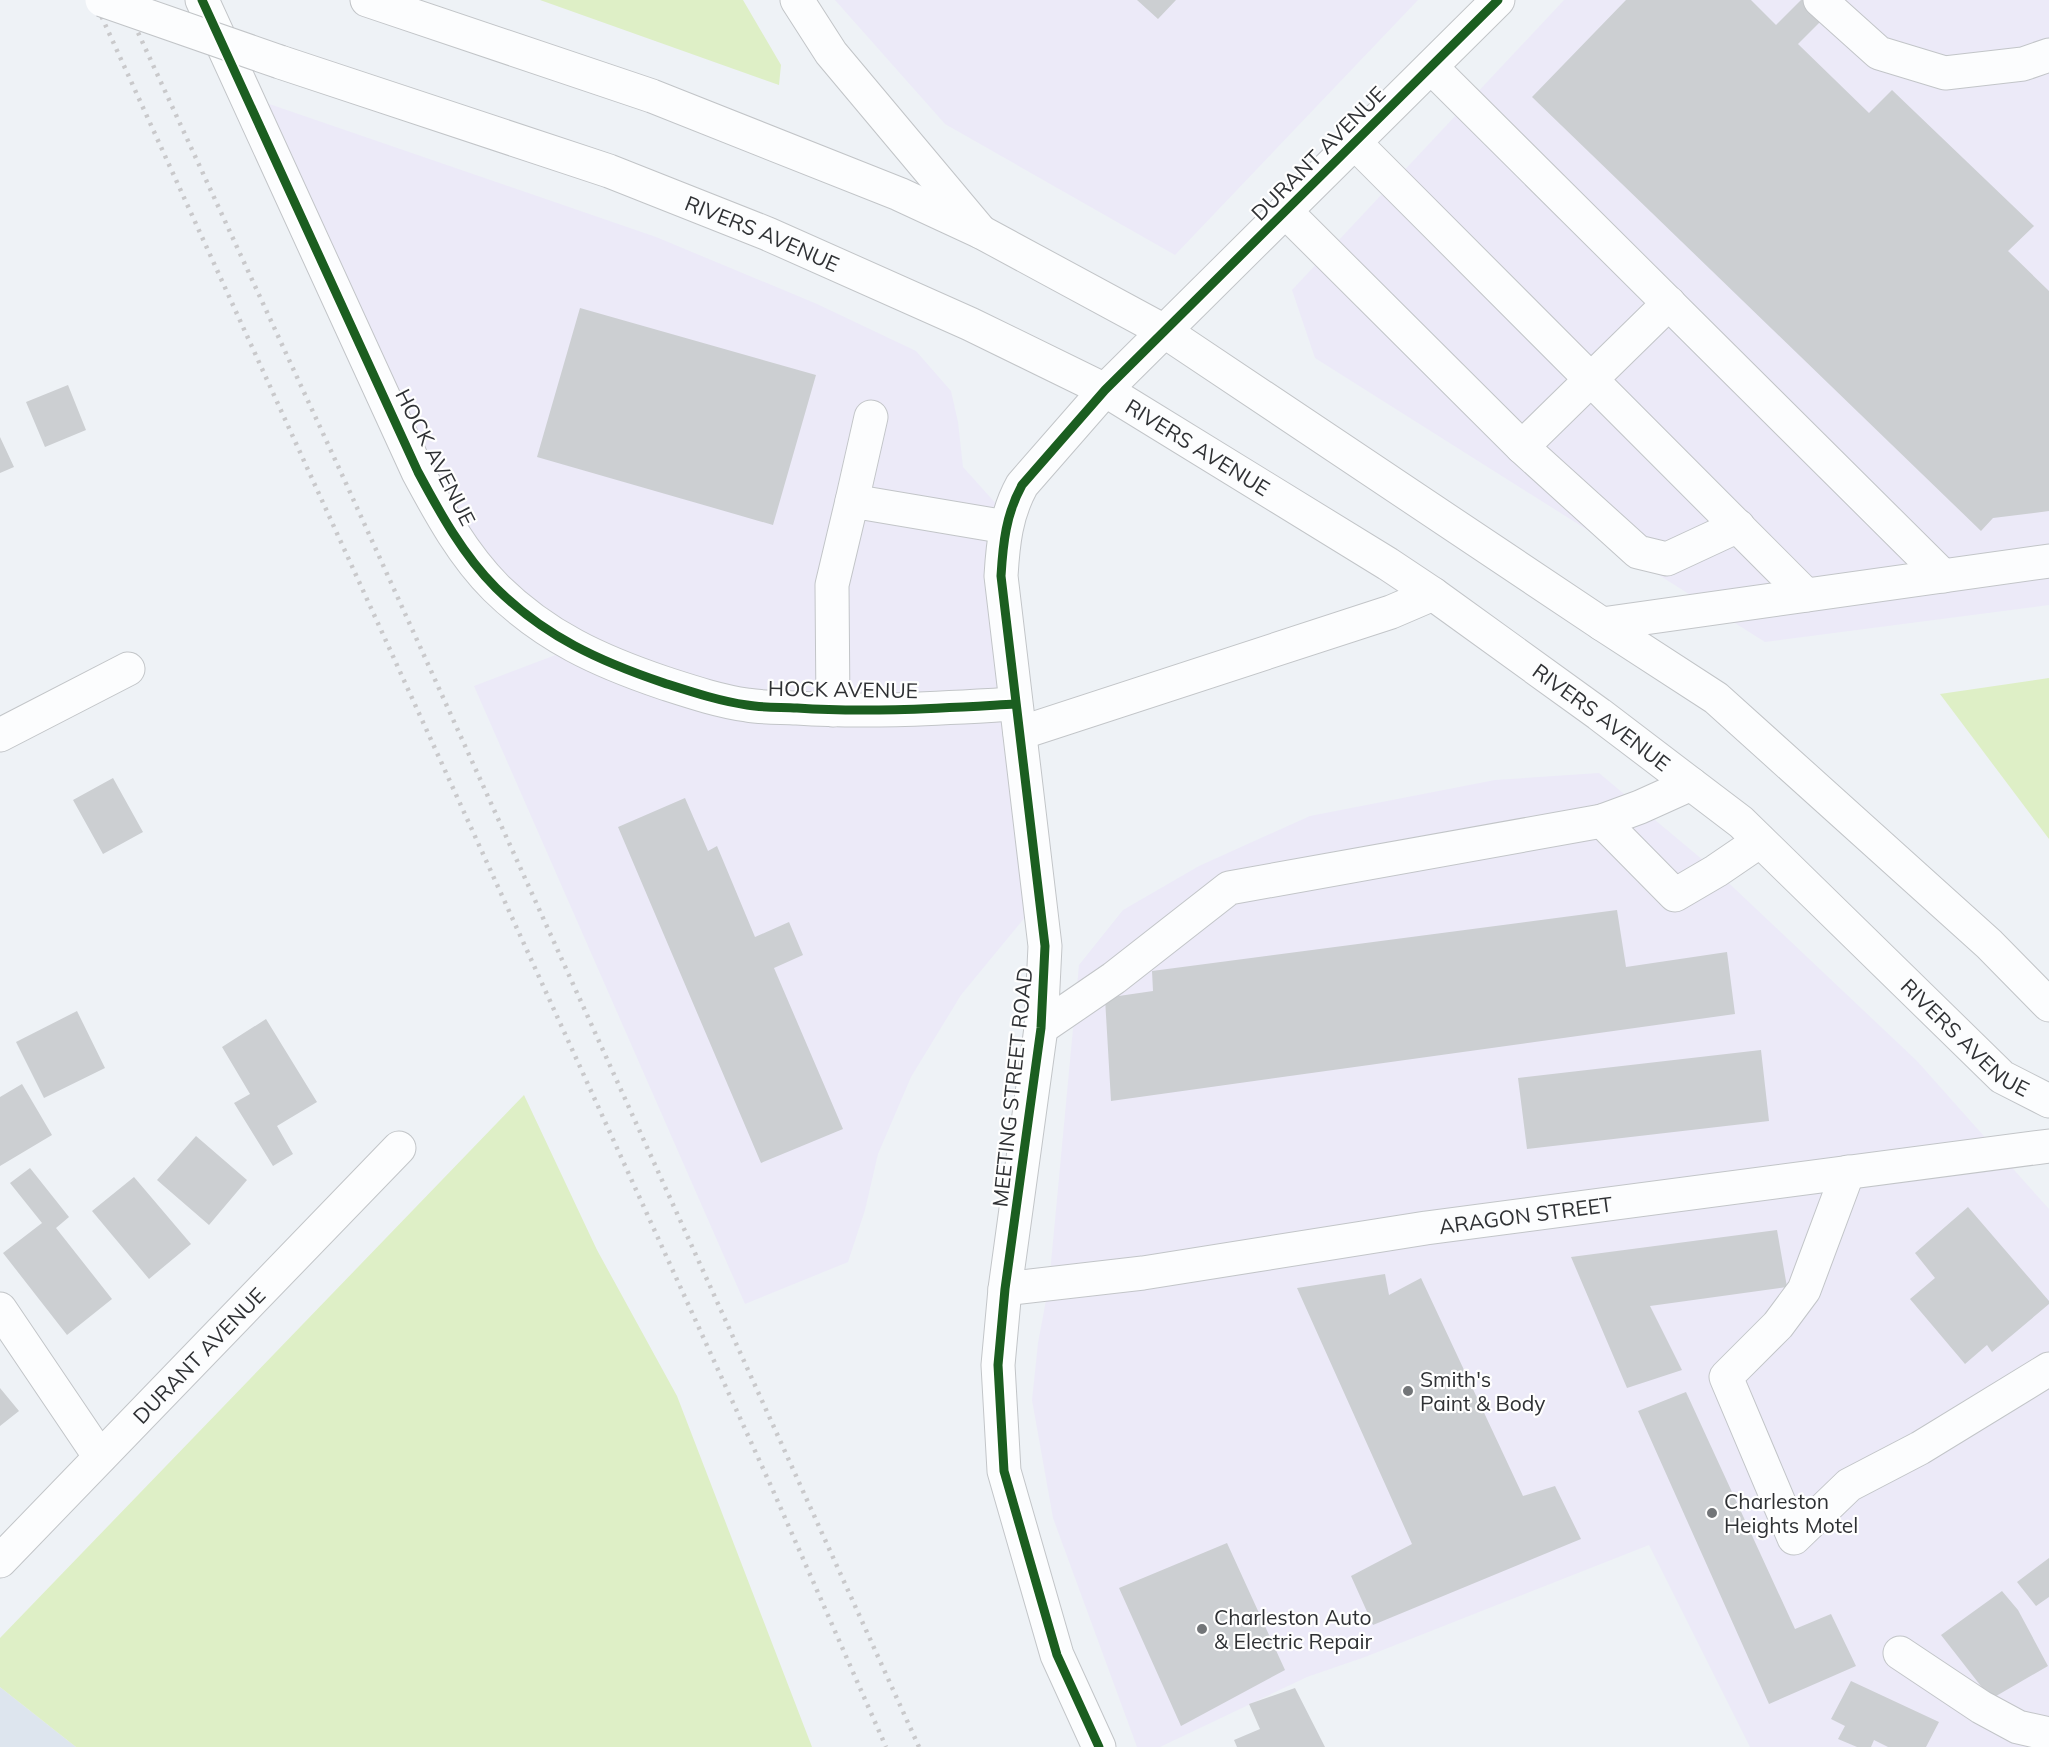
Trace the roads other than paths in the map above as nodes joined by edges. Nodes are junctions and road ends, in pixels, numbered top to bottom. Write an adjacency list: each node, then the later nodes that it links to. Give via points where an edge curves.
1 (102, 0): 15 (street, RIVERS AVENUE, bridge, via 620,175 768,234 959,319)
2 (202, 0): 27 (street, HOCK AVENUE, via 418,472 446,523 495,587 531,619 575,648 621,669 748,706)
3 (366, 0): 11 (street, via 652,96 889,190)
4 (797, 0): 11 (street, via 831,53)
5 (1498, 0): 8 (street, DURANT AVENUE)
6 (1820, 0): 7 (street, via 1879,52 1945,73 2023,64)
7 (2049, 55)
8 (1431, 67): 9 (street, DURANT AVENUE); 12 (street)
9 (1354, 142): 10 (street, DURANT AVENUE); 14 (street)
10 (1285, 211): 13 (street, DURANT AVENUE); 17 (street)
11 (981, 232): 13 (street)
12 (1669, 303): 14 (street); 22 (street)
13 (1164, 331): 15 (street, MEETING STREET ROAD); 25 (street)
14 (1591, 379): 17 (street); 19 (street)
15 (1105, 390): 20 (street, MEETING STREET ROAD, via 1022,485); 23 (street, RIVERS AVENUE)
16 (871, 417): 18 (street)
17 (1522, 447): 19 (street, via 1638,552 1667,558)
18 (852, 501): 20 (street); 27 (street, via 832,585)
19 (1738, 526): 24 (street)
20 (1006, 527): 28 (street, MEETING STREET ROAD, via 1001,576)
21 (2049, 561): 22 (street)
22 (1943, 576): 24 (street)
23 (1433, 594): 28 (street, HOCK AVENUE, via 1391,612); 30 (street, RIVERS AVENUE)
24 (1806, 596): 25 (street)
25 (1602, 624): 33 (street, via 1716,698 1989,944)
26 (128, 669): 29 (street)
27 (833, 710): 28 (street, HOCK AVENUE)
28 (1017, 719): 34 (street, MEETING STREET ROAD, via 1045,946)
29 (0, 735)
30 (1691, 784): 31 (street); 32 (street, RIVERS AVENUE)
31 (1602, 820): 32 (street, via 1675,895); 34 (street, via 1230,888 1114,978)
32 (1760, 841): 35 (street, RIVERS AVENUE, via 2002,1077)
33 (2049, 1005)
34 (1041, 1028): 39 (street, MEETING STREET ROAD)
35 (2049, 1101)
36 (2049, 1146): 38 (street, ARAGON STREET)
37 (399, 1148): 42 (street, DURANT AVENUE)
38 (1848, 1172): 39 (street, ARAGON STREET, via 1426,1228 1143,1273); 41 (street, via 1804,1290 1778,1325 1726,1377 1794,1538 1849,1485 1920,1448)
39 (1005, 1289): 46 (street, MEETING STREET ROAD, via 998,1365 1004,1471 1057,1655)
40 (0, 1309): 42 (street)
41 (2049, 1369)
42 (100, 1458): 43 (street, DURANT AVENUE)
43 (0, 1561)
44 (1900, 1653): 45 (street, via 1981,1707 2018,1727)
45 (2049, 1734)
46 (1099, 1747)

